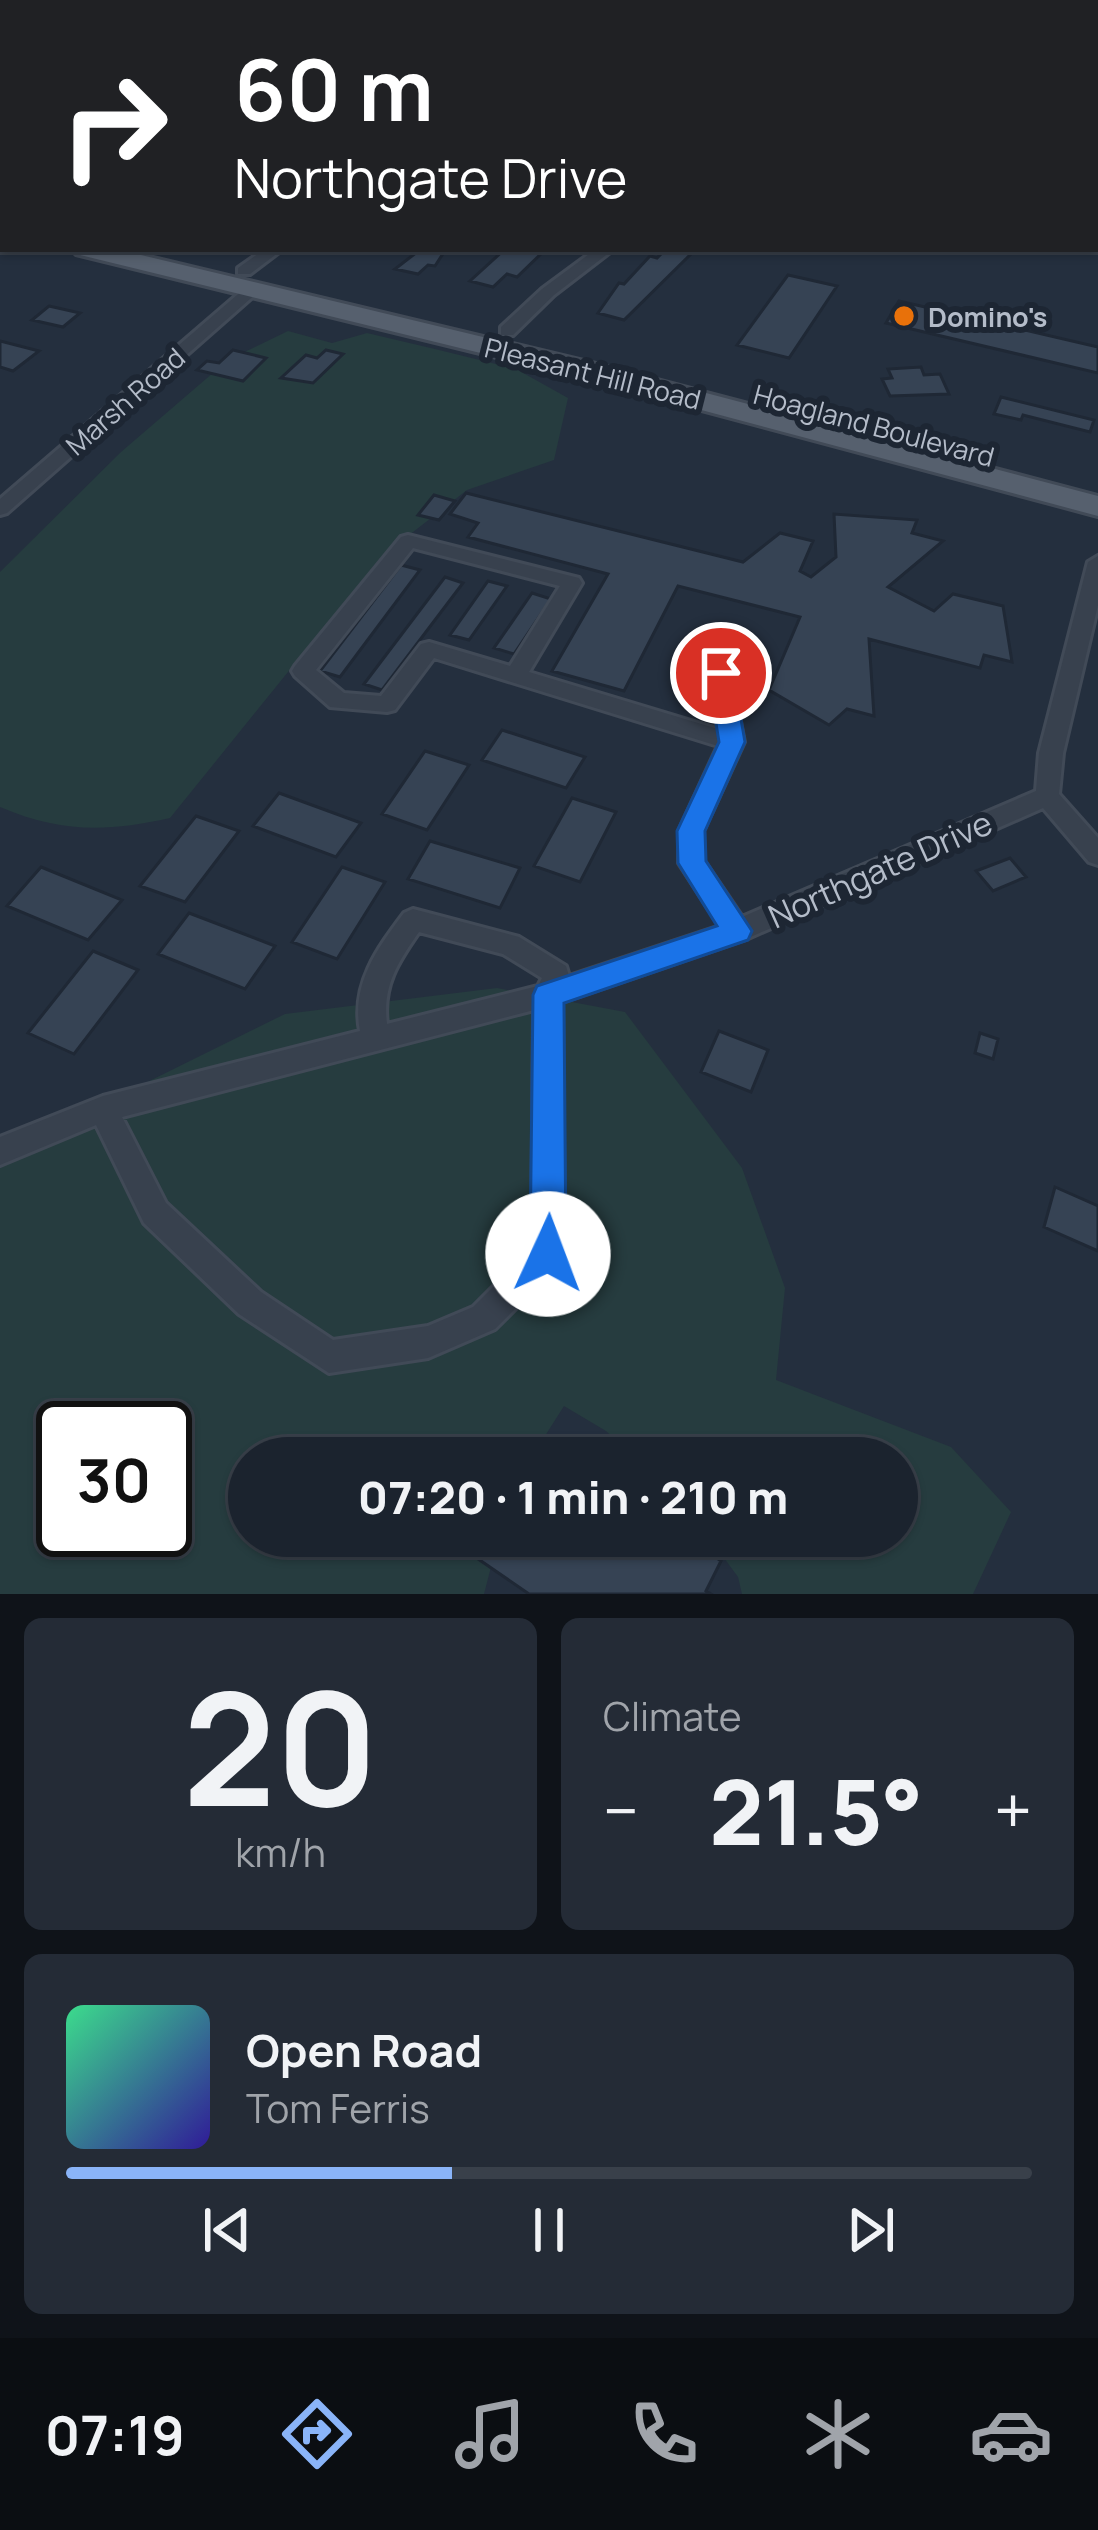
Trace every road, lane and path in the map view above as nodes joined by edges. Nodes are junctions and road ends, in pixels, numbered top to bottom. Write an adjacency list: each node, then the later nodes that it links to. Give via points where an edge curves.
1 (96, 252): 5 (main road, Pleasant Hill Road)
2 (168, 252): 5 (main road)
3 (272, 252): 5 (street, Marsh Road)
4 (602, 252): 6 (street)
5 (247, 282): 6 (main road, Hoagland Boulevard, via 338,293); 8 (main road, Pleasant Hill Road); 9 (street, Marsh Road)
6 (507, 331): 7 (main road, Hoagland Boulevard)
7 (1098, 483)
8 (1098, 506)
9 (0, 509)
10 (1098, 562): 14 (street)
11 (716, 638): 13 (street)
12 (516, 675): 12 (street, via 572,583 408,541 304,671 338,701 387,704 428,649); 13 (street)
13 (732, 742): 16 (street, via 691,831 692,863)
14 (1047, 796): 15 (street); 16 (street, Northgate Drive)
15 (1098, 855)
16 (737, 931): 17 (street, Northgate Drive)
17 (548, 995): 18 (street, Northgate Drive); 18 (street, via 557,974 510,945 413,920 367,1004); 19 (street, via 548,1254 484,1318 428,1342 329,1357 250,1303 155,1213)
18 (376, 1039): 19 (street, Northgate Drive)
19 (103, 1109): 20 (street, Northgate Drive)
20 (0, 1151)

